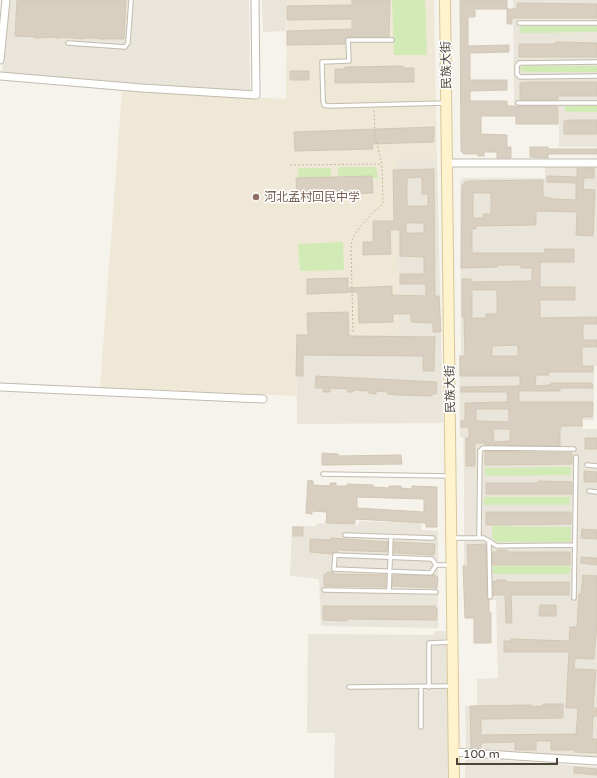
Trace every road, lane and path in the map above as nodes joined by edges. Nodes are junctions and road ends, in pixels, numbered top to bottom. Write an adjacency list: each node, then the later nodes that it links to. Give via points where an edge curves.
1 (6, 0): 9 (street)
2 (131, 0): 8 (lane, via 126,46)
3 (255, 0): 11 (street, via 256,95)
4 (444, 0): 13 (main road, 民族大街)
5 (519, 23): 6 (lane)
6 (597, 23)
7 (392, 40): 16 (lane, via 348,40 349,62 322,62 324,105)
8 (68, 43)
9 (0, 60)
10 (597, 62): 12 (lane, via 519,63 517,74 520,77)
11 (0, 76)
12 (597, 76)
13 (446, 103): 16 (lane); 17 (main road, 民族大街)
14 (518, 103): 15 (lane)
15 (597, 103)
16 (374, 105): 19 (path, via 375,136)
17 (447, 163): 18 (street); 29 (main road, 民族大街)
18 (597, 163)
19 (382, 164): 20 (path); 21 (path, via 383,203 352,239)
20 (290, 165)
21 (353, 332)
22 (0, 387): 23 (street)
23 (263, 399)
24 (574, 449): 36 (lane, via 483,448 480,451)
25 (576, 457): 38 (lane)
26 (587, 466): 27 (lane)
27 (597, 466)
28 (324, 474): 29 (lane)
29 (450, 476): 35 (main road, 民族大街)
30 (589, 491): 31 (lane)
31 (597, 492)
32 (345, 535): 33 (lane)
33 (391, 537): 34 (lane); 39 (lane)
34 (433, 538)
35 (451, 538): 36 (lane); 41 (main road, 民族大街)
36 (479, 538): 37 (lane)
37 (489, 542): 38 (lane, via 497,546); 46 (lane)
38 (575, 545): 47 (lane)
39 (390, 557): 40 (lane, via 432,558); 42 (lane); 42 (lane, via 335,555 334,562 334,569)
40 (436, 565): 41 (lane); 42 (lane, via 431,572)
41 (452, 565): 48 (main road, 民族大街)
42 (390, 571): 44 (lane)
43 (324, 590): 44 (lane)
44 (389, 591): 45 (lane)
45 (436, 592)
46 (490, 597)
47 (574, 598)
48 (452, 642): 49 (main road, 民族大街); 52 (lane, via 429,643)
49 (453, 686): 52 (lane); 54 (main road, 民族大街)
50 (349, 687): 51 (lane)
51 (421, 687): 52 (lane); 53 (lane)
52 (430, 687)
53 (421, 727)
54 (454, 752): 55 (street); 56 (main road, 民族大街)
55 (597, 762)
56 (454, 778)

